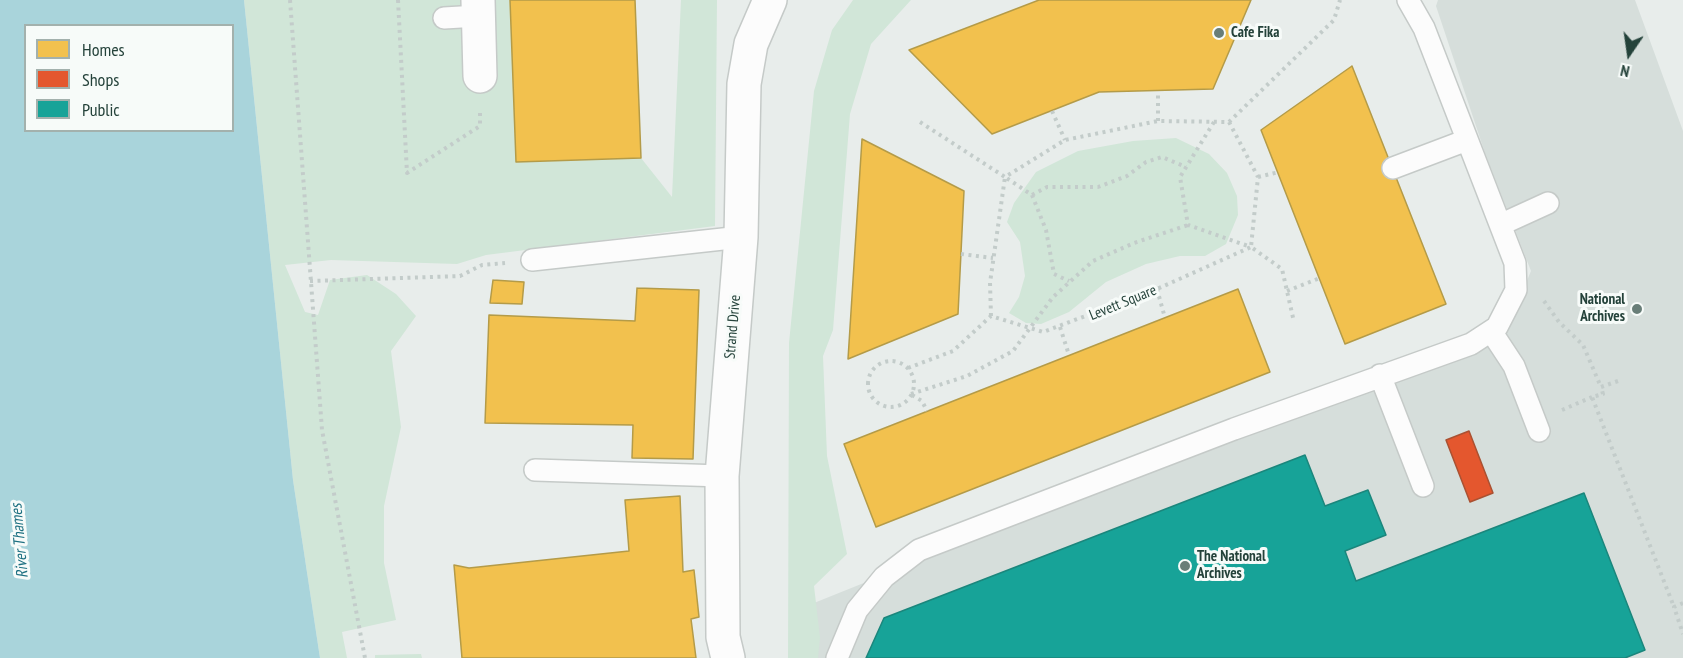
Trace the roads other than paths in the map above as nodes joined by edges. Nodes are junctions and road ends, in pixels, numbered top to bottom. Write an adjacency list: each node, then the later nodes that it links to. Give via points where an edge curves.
1 (770, 0): 10 (street, Strand Drive, via 751,44 744,84)
2 (1408, 0): 6 (lane, via 1424,28)
3 (478, 8): 4 (lane); 5 (street)
4 (444, 18)
5 (480, 76)
6 (1467, 140): 7 (lane); 9 (lane)
7 (1393, 168)
8 (1548, 203): 9 (lane)
9 (1502, 224): 12 (lane, via 1515,263 1516,290 1497,327)
10 (741, 237): 11 (lane); 16 (street, Strand Drive)
11 (532, 260)
12 (1491, 331): 13 (lane, via 1471,344); 14 (lane, via 1514,366)
13 (1380, 375): 17 (lane); 19 (lane, via 920,550 884,577 857,610)
14 (1539, 431)
15 (535, 470): 16 (lane)
16 (722, 476): 18 (street, Strand Drive, via 723,637)
17 (1423, 486)
18 (728, 658)
19 (837, 658)

